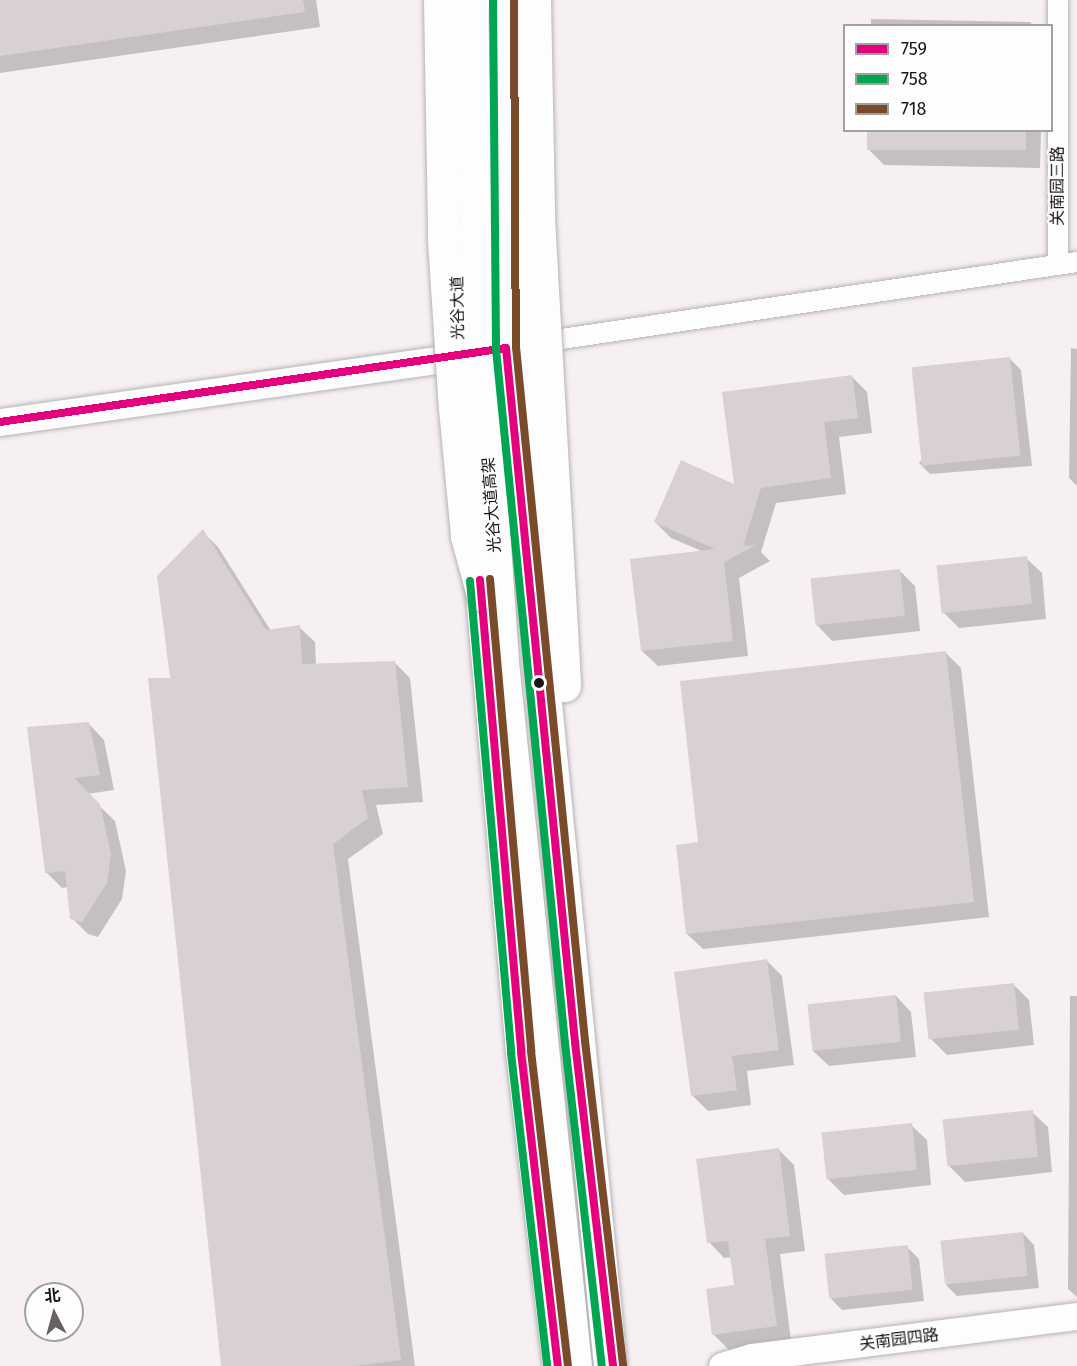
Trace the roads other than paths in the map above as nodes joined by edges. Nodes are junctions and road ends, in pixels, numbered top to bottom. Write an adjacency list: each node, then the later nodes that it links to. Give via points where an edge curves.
1 (440, 0): 12 (highway, bridge, via 444,240 467,536)
2 (452, 0): 9 (main road, 光谷大道)
3 (471, 0): 12 (highway, 光谷大道高架, bridge, via 479,324)
4 (503, 0): 8 (main road); 13 (highway, bridge, via 513,324)
5 (534, 0): 13 (highway, bridge, via 538,218 565,691)
6 (1058, 0): 7 (street, 关南园三路)
7 (1068, 262): 8 (street)
8 (506, 348): 9 (main road); 17 (main road, via 575,1042)
9 (459, 350): 10 (main road); 11 (main road); 15 (main road, 光谷大道, via 521,1052)
10 (0, 409)
11 (0, 422)
12 (503, 674): 16 (highway, 光谷大道高架, bridge)
13 (556, 812): 17 (highway, bridge)
14 (1077, 1316): 18 (main road, 关南园四路, via 752,1357)
15 (558, 1366)
16 (576, 1366)
17 (612, 1366)
18 (722, 1366)

